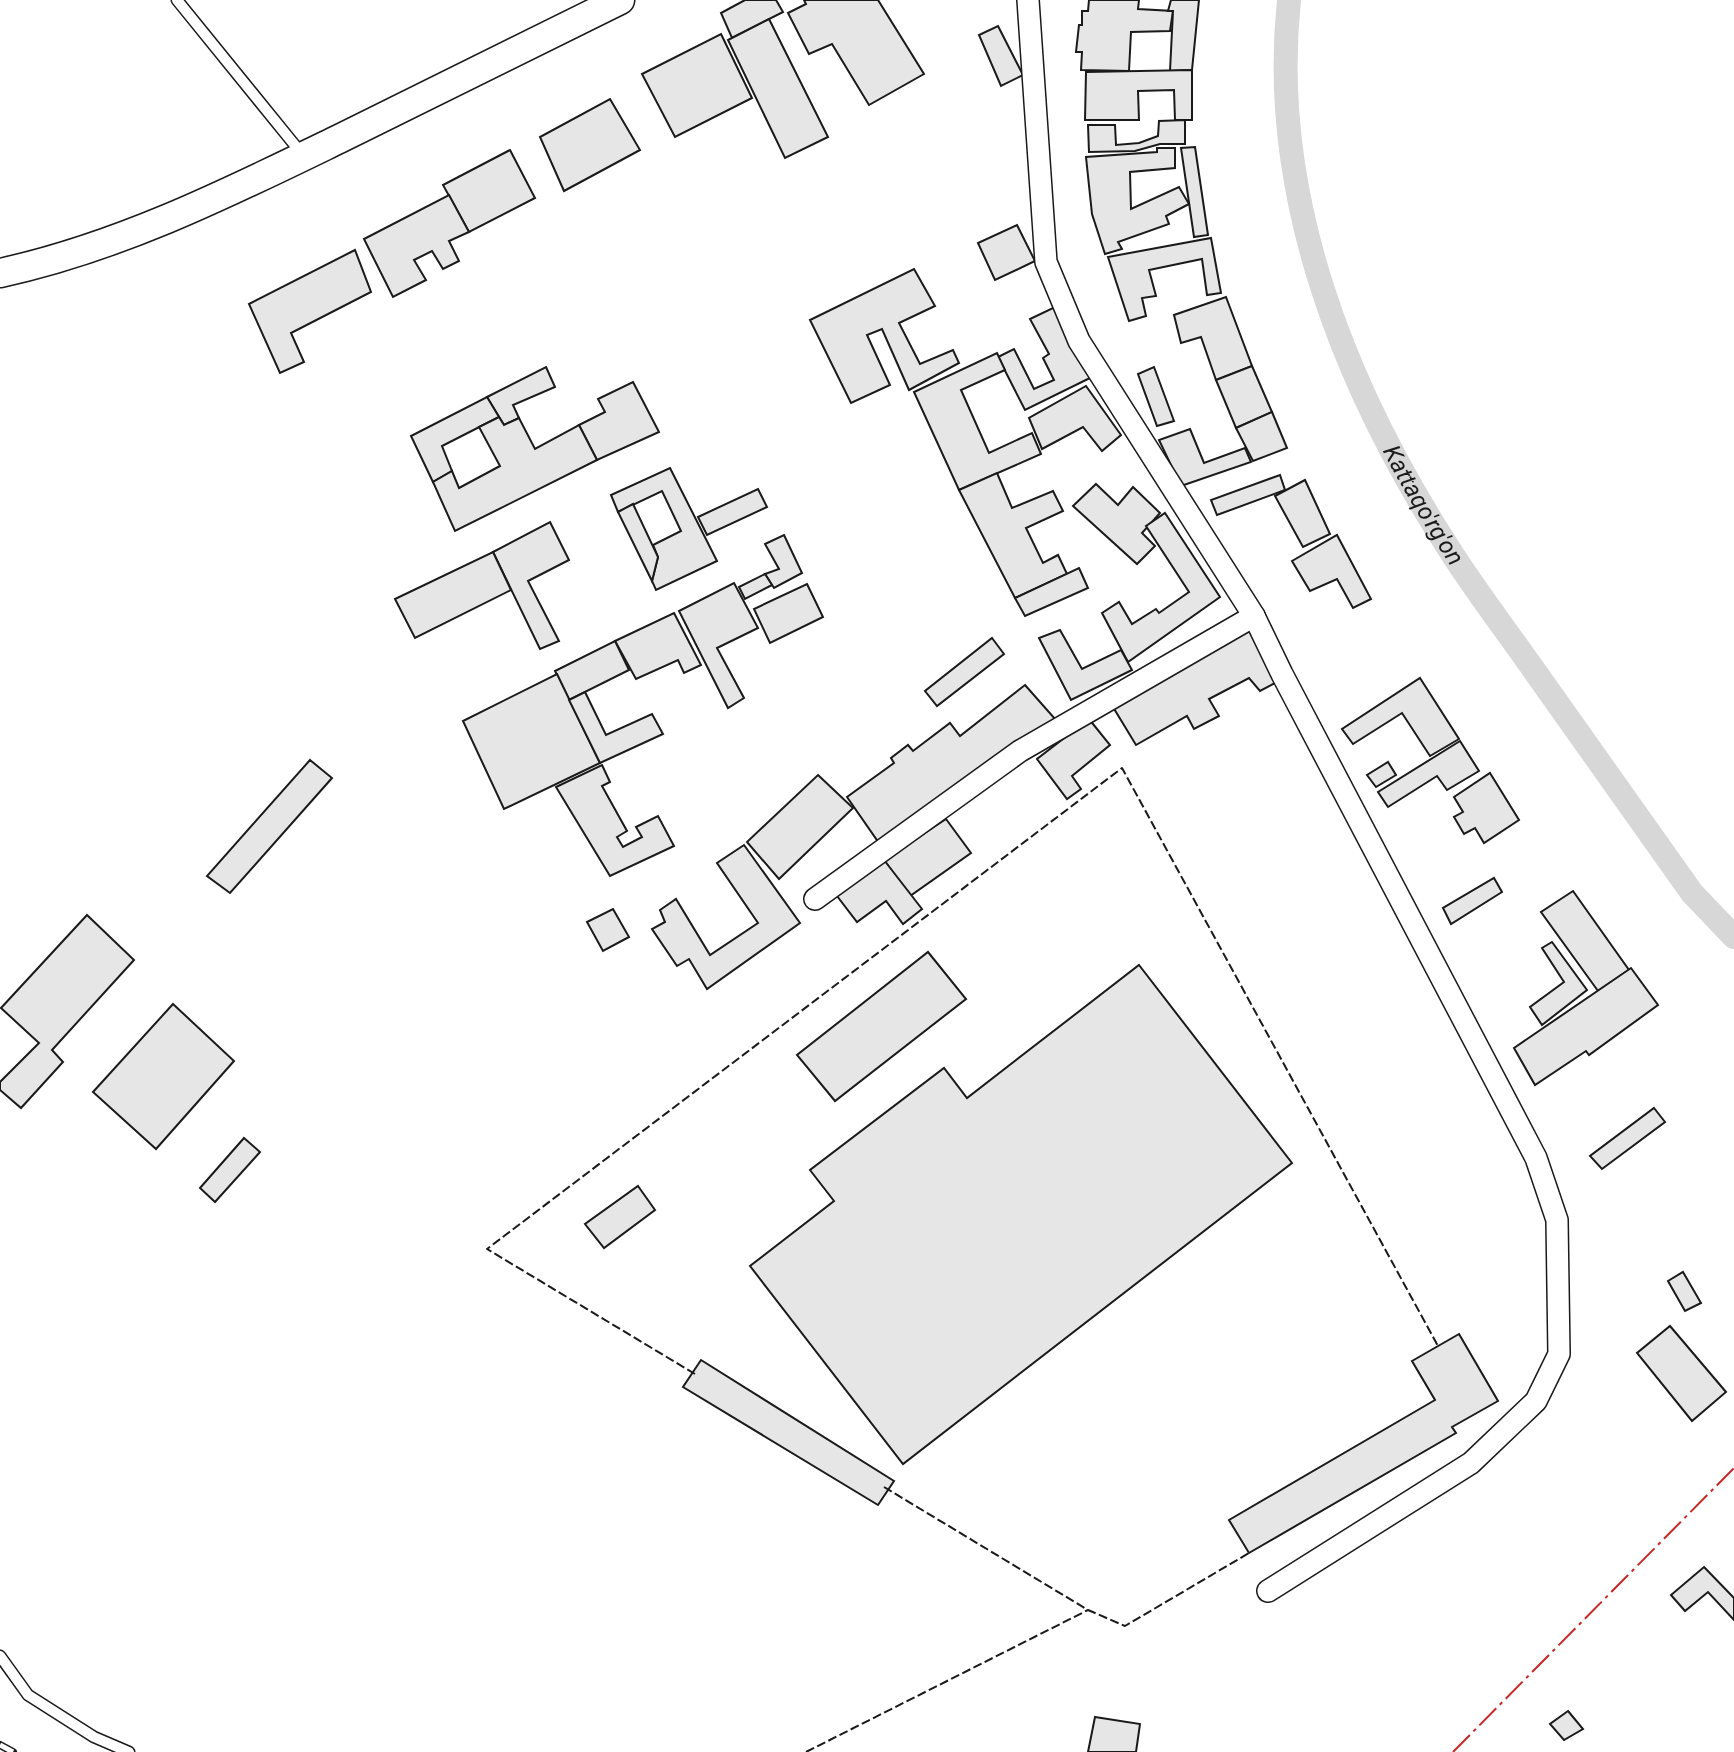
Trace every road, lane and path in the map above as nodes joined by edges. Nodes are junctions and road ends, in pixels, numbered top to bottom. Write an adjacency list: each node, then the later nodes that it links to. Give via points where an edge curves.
1 (177, 0): 4 (lane)
2 (620, 0): 4 (main road)
3 (1028, 0): 6 (street, via 1046,262 1079,341)
4 (304, 156): 5 (main road, via 123,237)
5 (0, 273)
6 (1254, 616): 7 (street, via 1020,751); 8 (street, via 1536,1158 1557,1220 1559,1341 1559,1354 1536,1401 1471,1463)
7 (815, 898)
8 (1268, 1591)
9 (0, 1657): 10 (lane, via 28,1695 94,1737)
10 (129, 1752)

